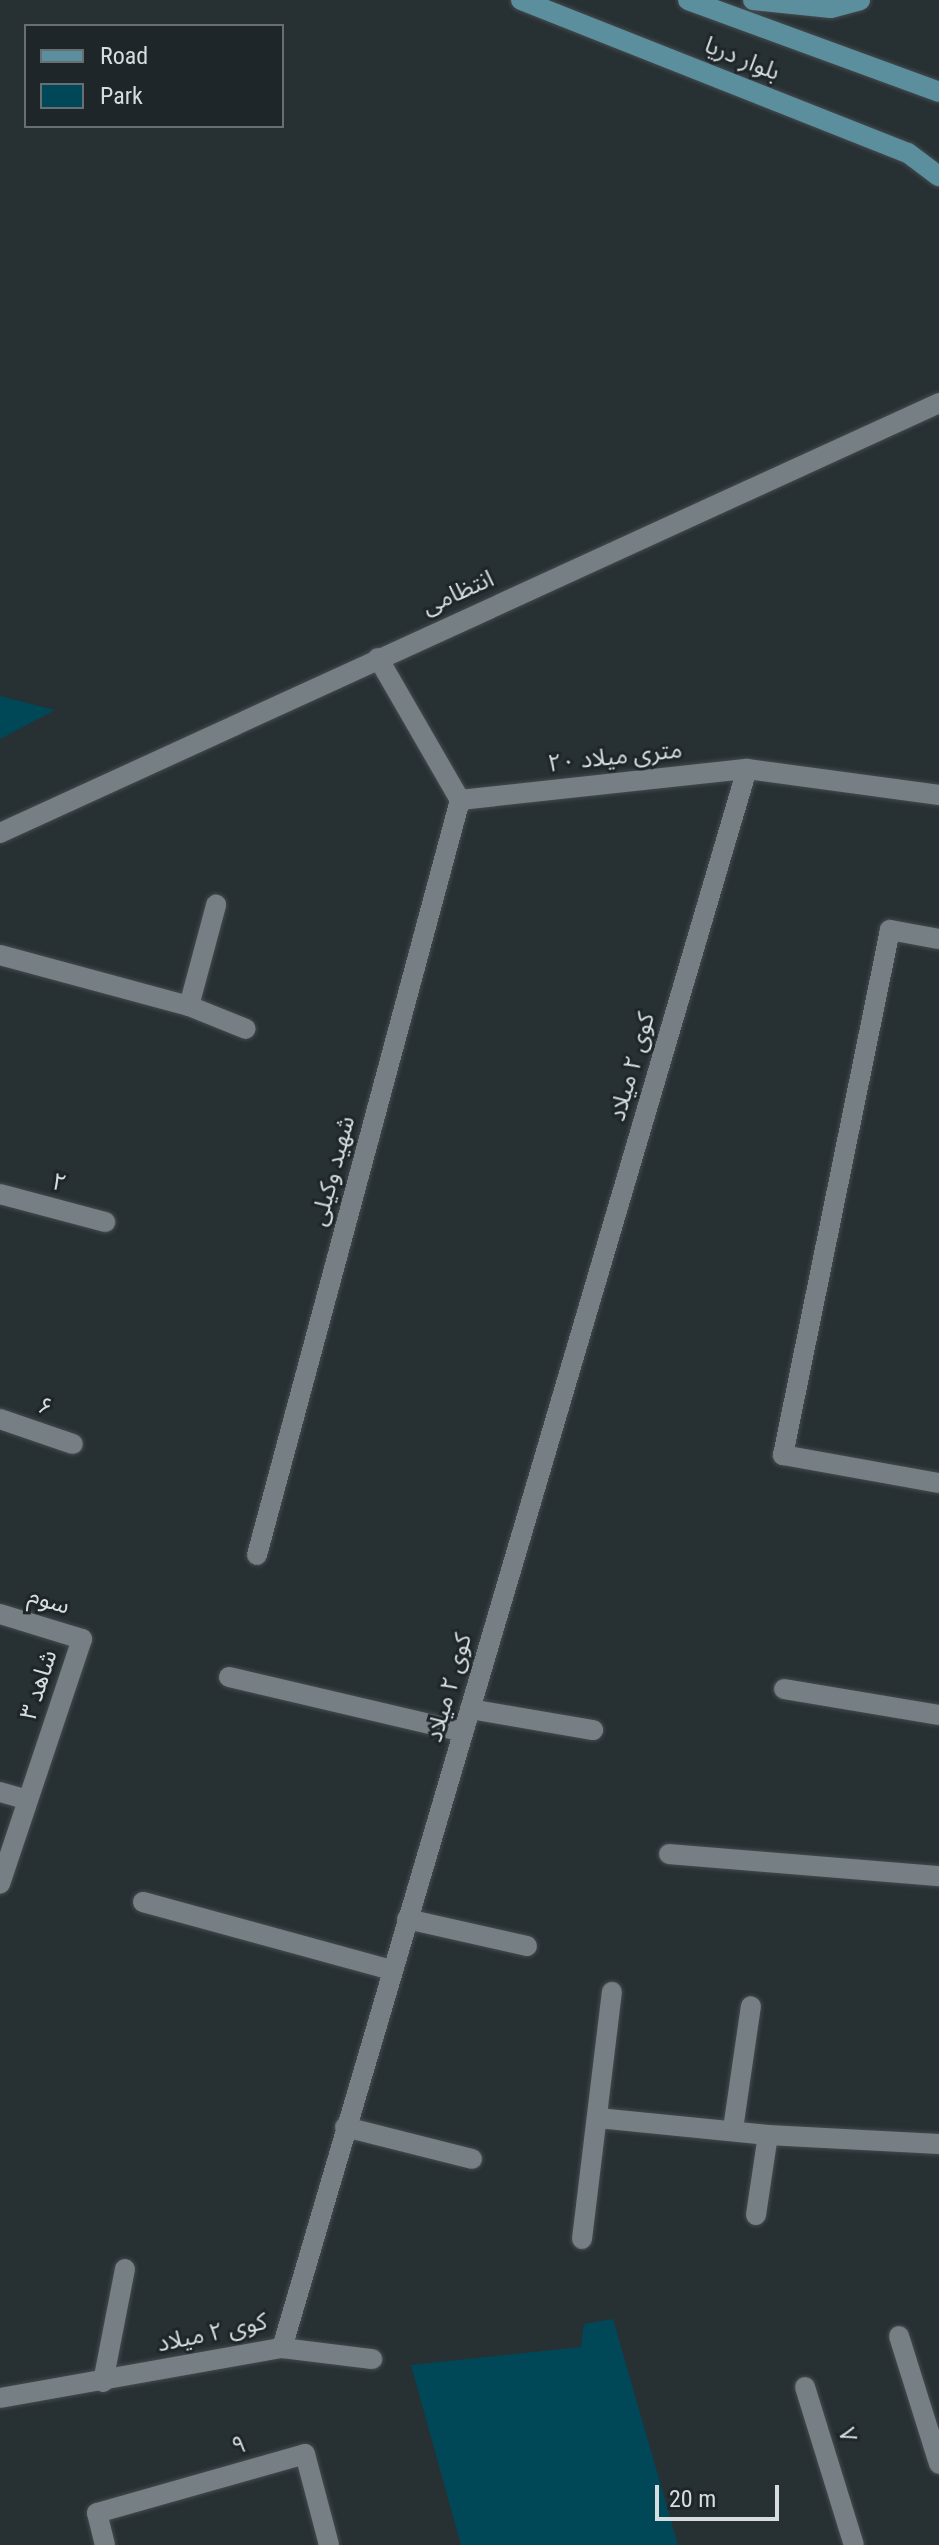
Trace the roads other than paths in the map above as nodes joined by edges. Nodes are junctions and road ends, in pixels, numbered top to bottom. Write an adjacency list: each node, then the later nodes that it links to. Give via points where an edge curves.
1 (521, 0): 6 (main road, بلوار دریا, via 908,153)
2 (688, 0): 5 (main road, بلوار دریا)
3 (753, 0): 4 (main road, via 831,8)
4 (860, 0)
5 (939, 92)
6 (939, 176)
7 (939, 403): 8 (street, انتظامی)
8 (378, 658): 11 (street); 12 (street, انتظامی)
9 (747, 769): 10 (street, ۲۰ متری میلاد); 11 (street, ۲۰ متری میلاد); 28 (street, کوی ۲ میلاد)
10 (939, 795)
11 (460, 800): 23 (street, شهید وکیلی)
12 (0, 833)
13 (216, 905): 16 (street)
14 (939, 939): 22 (street, via 890,930 783,1455)
15 (0, 955): 16 (street)
16 (189, 1006): 17 (street)
17 (246, 1029)
18 (0, 1194): 19 (street, ۲)
19 (105, 1222)
20 (0, 1419): 21 (street, ۶)
21 (73, 1444)
22 (939, 1483)
23 (257, 1555)
24 (0, 1614): 25 (street, سوم)
25 (82, 1639): 33 (street, شاهد ۳)
26 (229, 1677): 31 (street)
27 (784, 1689): 29 (street)
28 (470, 1709): 30 (street); 31 (street, کوی ۲ میلاد)
29 (939, 1715)
30 (593, 1730)
31 (463, 1732): 38 (street, کوی ۲ میلاد)
32 (0, 1792): 33 (street)
33 (28, 1800): 36 (street, شاهد ۳)
34 (669, 1854): 35 (street)
35 (939, 1876)
36 (0, 1884)
37 (143, 1902): 40 (street)
38 (407, 1919): 39 (street); 40 (street, کوی ۲ میلاد)
39 (527, 1946)
40 (391, 1970): 44 (street, کوی ۲ میلاد)
41 (612, 1992): 43 (street)
42 (751, 2006): 45 (street)
43 (598, 2118): 45 (street); 50 (street)
44 (345, 2127): 48 (street); 53 (street, کوی ۲ میلاد)
45 (733, 2129): 46 (street)
46 (768, 2135): 47 (street); 49 (street)
47 (939, 2144)
48 (472, 2159)
49 (756, 2215)
50 (582, 2239)
51 (125, 2269): 55 (street)
52 (899, 2336): 58 (street)
53 (282, 2348): 54 (street); 55 (street, کوی ۲ میلاد)
54 (372, 2359)
55 (103, 2382): 57 (street, کوی ۲ میلاد)
56 (805, 2387): 61 (street, ۷)
57 (0, 2398)
58 (939, 2464)
59 (105, 2545): 60 (street, ۹, via 97,2513 305,2454)
60 (329, 2545)
61 (854, 2545)

